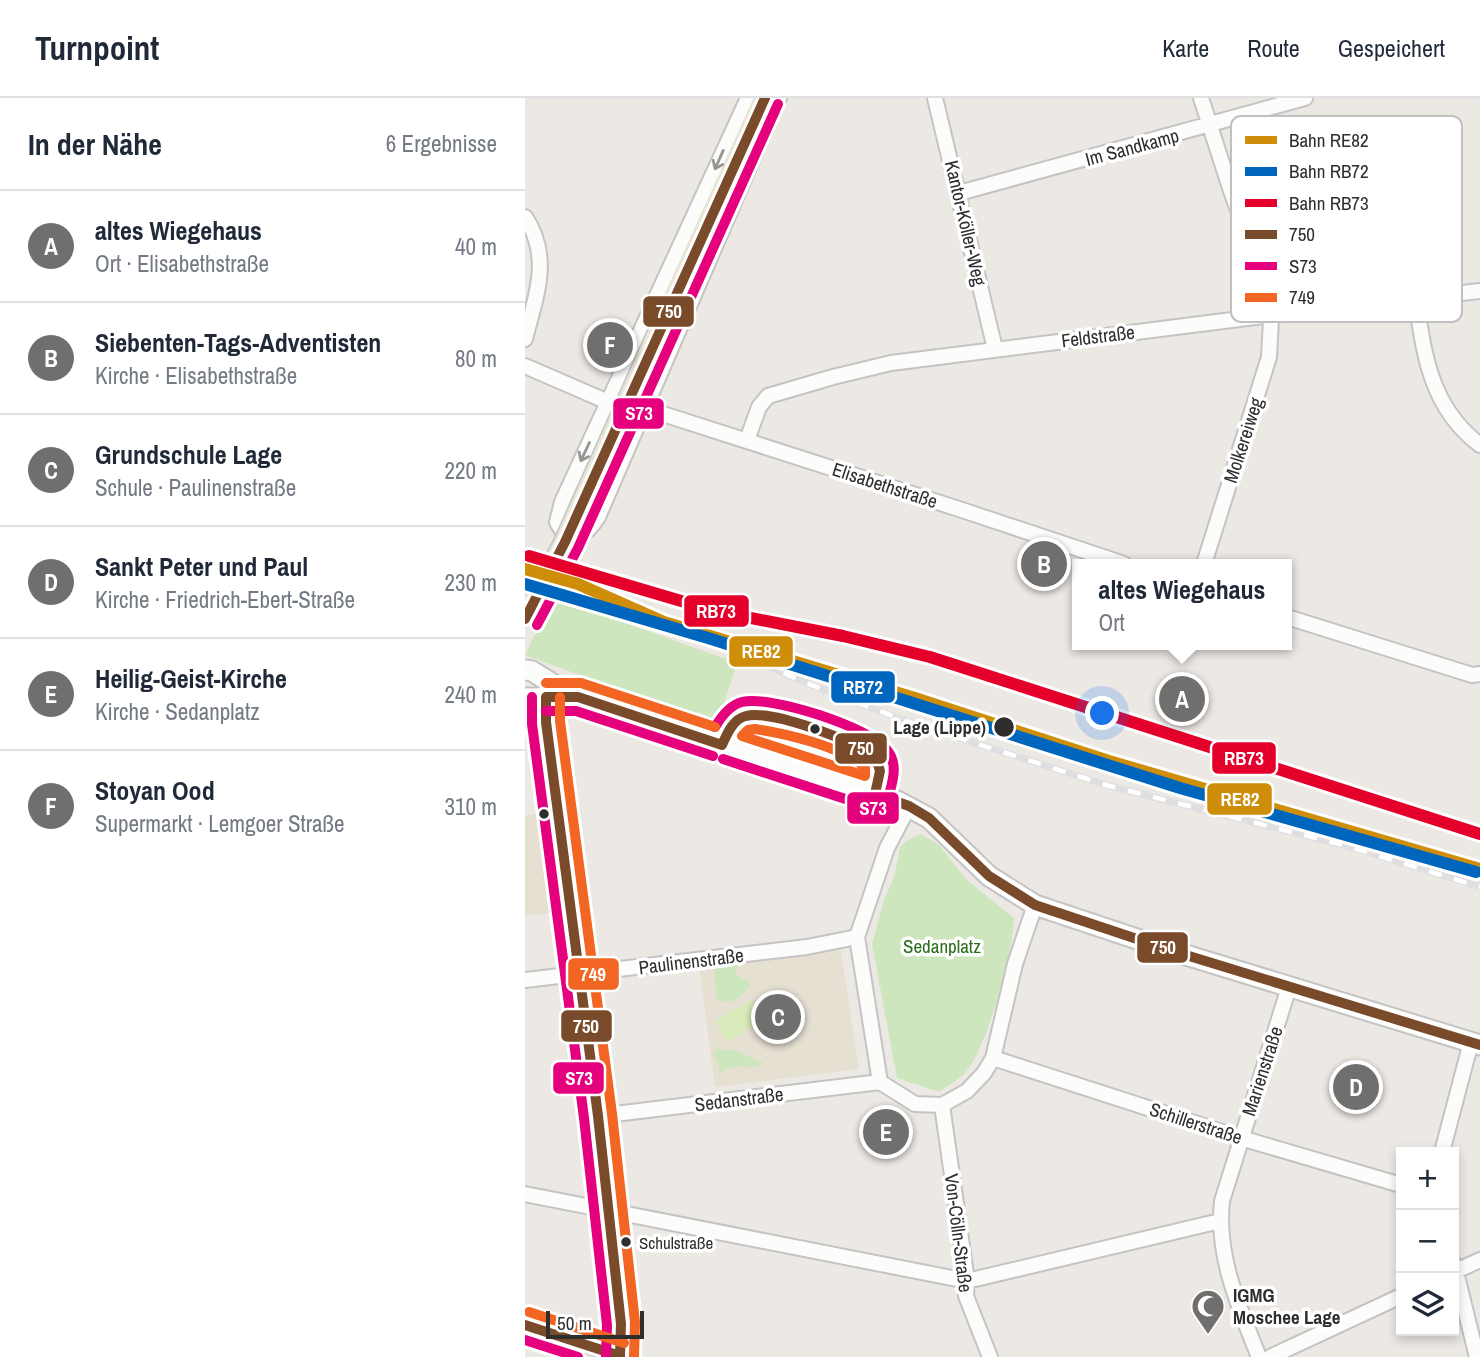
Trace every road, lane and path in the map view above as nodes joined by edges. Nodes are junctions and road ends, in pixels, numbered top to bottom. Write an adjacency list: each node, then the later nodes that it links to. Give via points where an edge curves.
1 (779, 98): 21 (street)
2 (935, 98): 10 (street, Kantor-Köller-Weg)
3 (1201, 98): 8 (street, Molkereiweg)
4 (1305, 98): 6 (street, Im Sandkamp)
5 (758, 102): 20 (street, one-way to 20); 26 (main road, bridge, via 565,542)
6 (1242, 116)
7 (1231, 119): 8 (street, Im Sandkamp)
8 (1211, 125): 9 (street, Molkereiweg); 10 (street, Im Sandkamp)
9 (1231, 191)
10 (959, 193): 18 (street, Kantor-Köller-Weg)
11 (525, 217): 17 (street, via 535,232 541,275)
12 (1480, 291): 13 (street, Feldstraße)
13 (1462, 293)
14 (1231, 320): 18 (street, Feldstraße)
15 (1272, 322): 25 (street, Molkereiweg, via 1269,357)
16 (1419, 322): 23 (street, via 1425,361 1444,407 1463,433)
17 (525, 339)
18 (995, 349): 22 (street, Feldstraße, via 891,363 768,396)
19 (525, 366): 20 (street, Elisabethstraße)
20 (608, 402): 21 (street, Elisabethstraße); 21 (street, one-way to 21, via 558,513 560,528 572,535 589,531 598,517)
21 (645, 407): 22 (street, Elisabethstraße)
22 (747, 440): 24 (street, Elisabethstraße)
23 (1480, 445)
24 (1109, 559)
25 (1206, 559)
26 (525, 619)
27 (1292, 619): 29 (street)
28 (525, 670): 30 (main road, via 532,671)
29 (1480, 674)
30 (548, 690): 31 (main road); 32 (main road); 35 (street, via 546,722)
31 (525, 698)
32 (909, 806): 33 (main road, via 945,831 989,876); 34 (street, via 887,848)
33 (1035, 905): 37 (main road); 39 (street, via 1015,964)
34 (857, 937): 35 (street, Paulinenstraße); 40 (street)
35 (578, 975): 36 (street, Paulinenstraße); 42 (street)
36 (525, 980)
37 (1289, 987): 38 (main road); 43 (street, Marienstraße)
38 (1475, 1044): 44 (street)
39 (993, 1058): 41 (street, via 967,1091); 43 (street, Schillerstraße)
40 (880, 1082): 41 (street, via 915,1104); 42 (street, Sedanstraße)
41 (942, 1105): 52 (street, Von-Cölln-Straße)
42 (598, 1116): 47 (street)
43 (1241, 1138): 45 (street, Schillerstraße); 48 (street, Marienstraße, via 1221,1201)
44 (1444, 1147)
45 (1396, 1184)
46 (525, 1194): 47 (street)
47 (608, 1210): 52 (street); 55 (street, via 621,1324)
48 (1220, 1221): 52 (street); 57 (street, Marienstraße, via 1231,1287)
49 (1480, 1260): 50 (street)
50 (1459, 1268)
51 (1456, 1273): 59 (street)
52 (967, 1281): 56 (street, Von-Cölln-Straße, via 966,1296)
53 (1396, 1298): 58 (street)
54 (525, 1325): 55 (street)
55 (620, 1356)
56 (990, 1357)
57 (1259, 1357)
58 (1270, 1357)
59 (1477, 1357)

